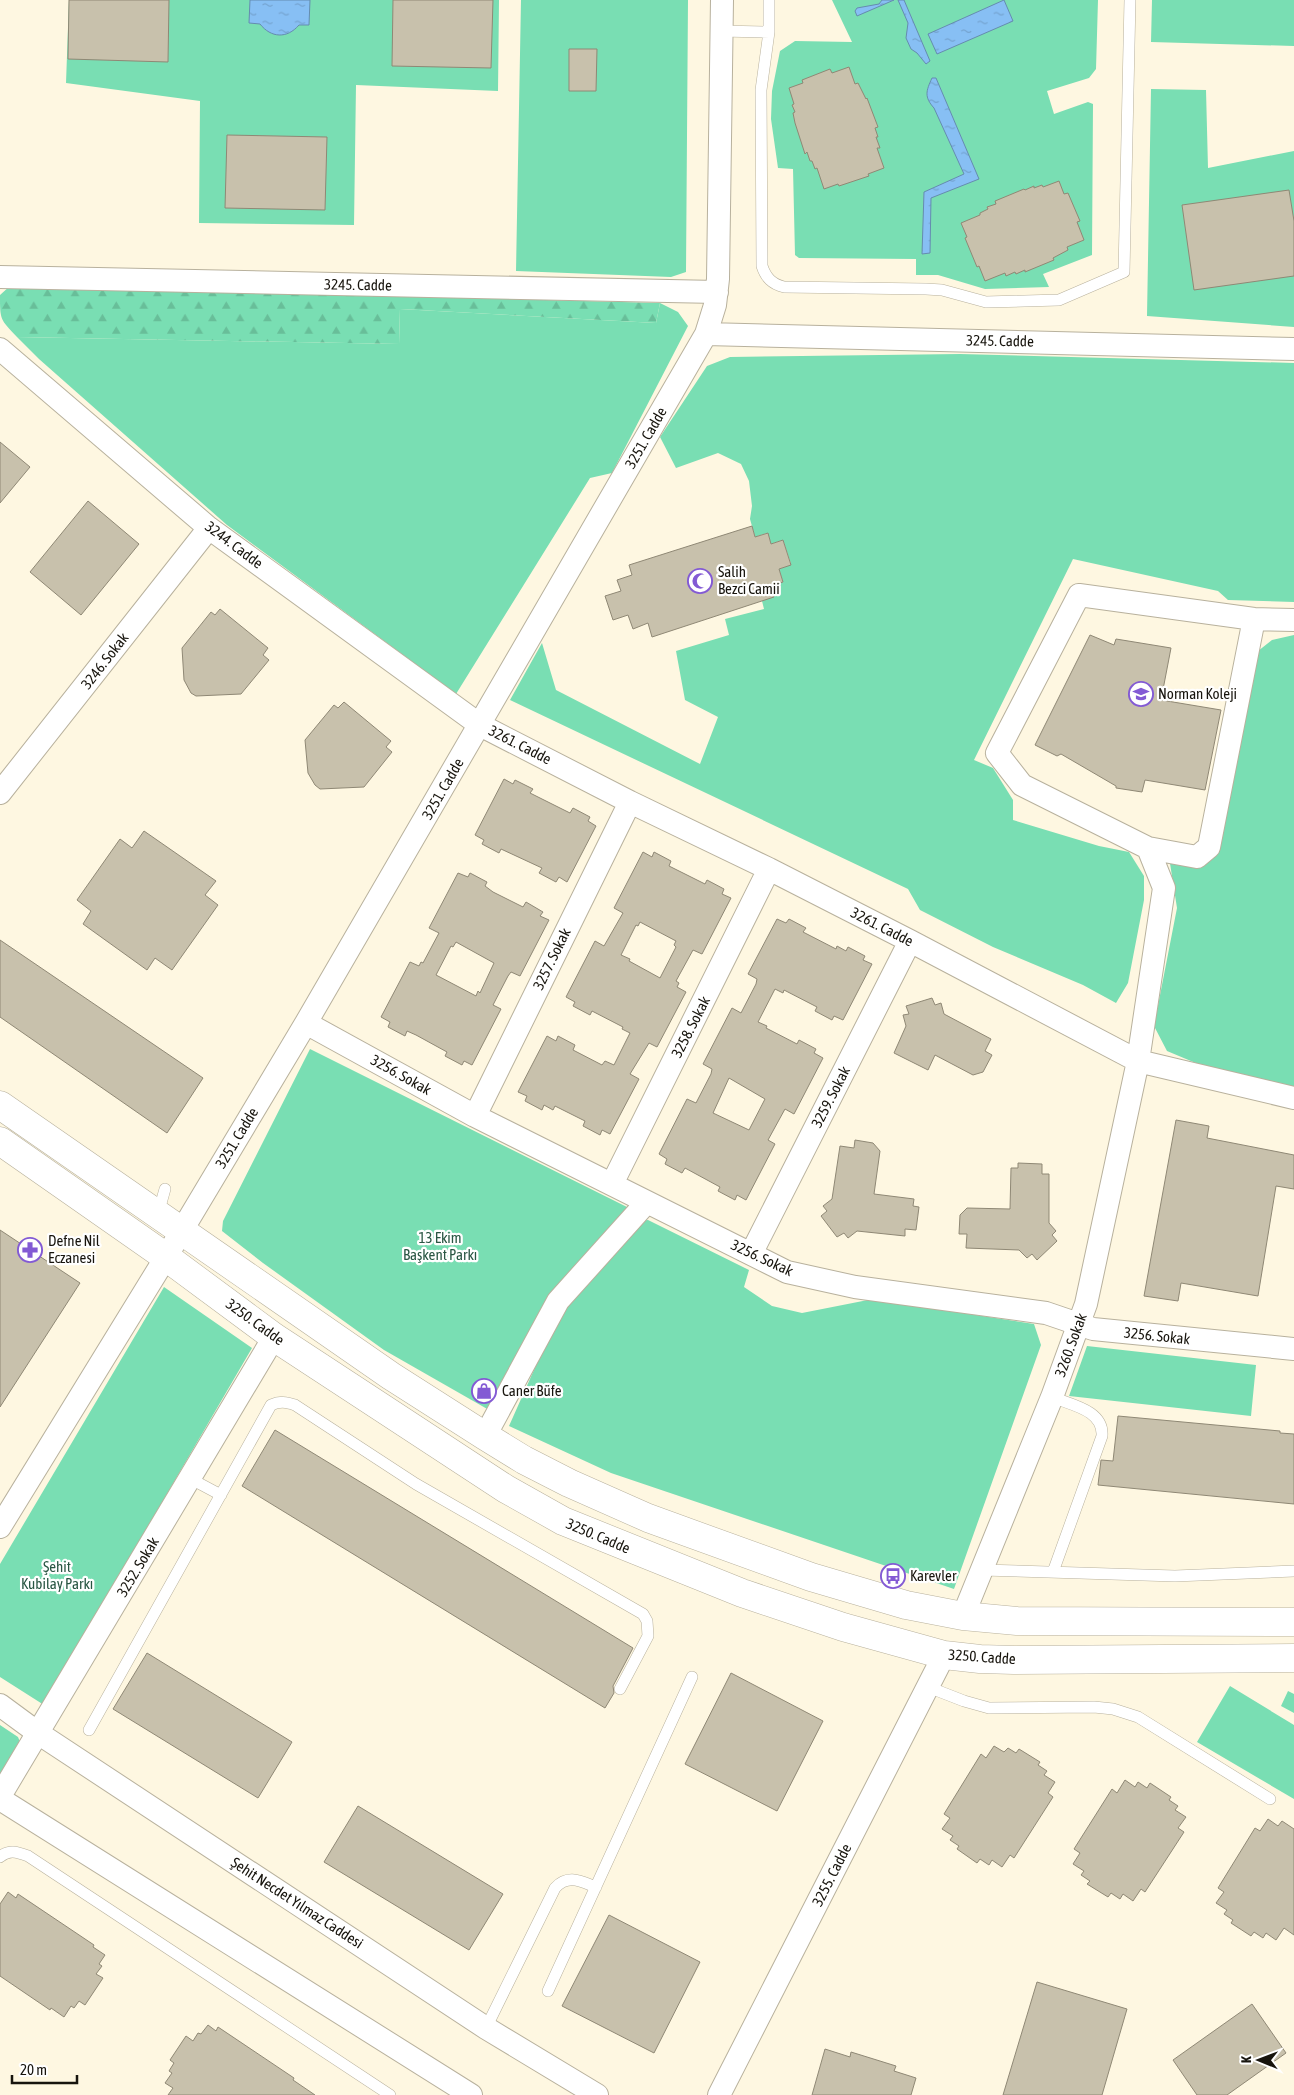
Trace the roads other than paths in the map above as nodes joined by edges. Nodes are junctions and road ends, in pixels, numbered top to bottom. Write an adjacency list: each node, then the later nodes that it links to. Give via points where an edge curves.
1 (722, 0): 4 (street, 3251. Cadde)
2 (769, 0): 5 (lane)
3 (1130, 0): 5 (lane, via 1124,272 1059,300 986,302 942,290 784,287 771,282 762,266 761,90)
4 (721, 31): 5 (lane); 7 (street, 3251. Cadde)
5 (769, 32)
6 (0, 277): 7 (street, 3245. Cadde)
7 (717, 292): 8 (street, 3251. Cadde)
8 (706, 334): 10 (street, 3245. Cadde); 14 (street, 3251. Cadde)
9 (0, 349): 11 (street, 3244. Cadde)
10 (1294, 349)
11 (209, 528): 14 (street, 3244. Cadde); 15 (street, 3246. Sokak)
12 (1254, 619): 13 (street); 17 (street, via 1209,847 1197,857); 17 (street, via 1079,595 997,753 1022,784)
13 (1294, 620)
14 (480, 725): 16 (street, 3261. Cadde); 20 (street, 3251. Cadde)
15 (0, 793)
16 (630, 802): 18 (street, 3261. Cadde); 24 (street, 3257. Sokak)
17 (1148, 848): 21 (street, 3260. Sokak, via 1164,888)
18 (769, 869): 19 (street, 3261. Cadde); 26 (street, 3258. Sokak)
19 (910, 941): 21 (street, 3261. Cadde); 29 (street, 3259. Sokak)
20 (306, 1023): 24 (street, 3256. Sokak); 28 (street, 3251. Cadde)
21 (1138, 1061): 22 (street, 3261. Cadde); 31 (street, 3260. Sokak, via 1086,1304)
22 (1294, 1098)
23 (0, 1105): 28 (street, via 162,1201)
24 (475, 1116): 26 (street, 3256. Sokak)
25 (0, 1141): 30 (street, 3250. Cadde)
26 (612, 1184): 27 (street, 3256. Sokak)
27 (647, 1202): 29 (street, 3256. Sokak); 35 (street, via 558,1301)
28 (182, 1231): 30 (street, 3251. Cadde); 35 (street, via 391,1376)
29 (751, 1254): 31 (street, 3256. Sokak, via 787,1272 821,1280 1046,1313)
30 (166, 1257): 32 (street, 3250. Cadde); 38 (street, 3251. Cadde)
31 (1078, 1325): 33 (street, 3256. Sokak, via 1093,1330); 34 (street, 3260. Sokak)
32 (274, 1337): 36 (street, 3252. Sokak); 44 (street, 3250. Cadde, via 506,1489 563,1521 742,1593 843,1628)
33 (1294, 1349)
34 (1052, 1397): 39 (street, 3260. Sokak); 41 (lane, via 1091,1412 1097,1417 1102,1430)
35 (485, 1436): 42 (street, via 569,1483 698,1537 846,1588 906,1605)
36 (190, 1479): 37 (lane); 51 (street, 3252. Sokak)
37 (221, 1495): 48 (lane, via 271,1405 286,1402 295,1405 416,1484 643,1614 648,1621 648,1636); 50 (lane)
38 (0, 1527)
39 (982, 1570): 41 (lane); 42 (street, 3260. Sokak)
40 (1294, 1571): 41 (lane, via 1175,1576)
41 (1053, 1572)
42 (963, 1616): 43 (street, via 1017,1621); 44 (street)
43 (1294, 1622)
44 (944, 1655): 45 (street, 3250. Cadde, via 1023,1660); 47 (street, 3255. Cadde)
45 (1294, 1658)
46 (692, 1677): 55 (lane)
47 (928, 1687): 53 (lane, via 988,1708 1094,1707 1138,1717); 61 (street, 3255. Cadde)
48 (620, 1689)
49 (0, 1705): 51 (street, Şehit Necdet Yılmaz Caddesi)
50 (89, 1730)
51 (38, 1733): 52 (street, 3252. Sokak); 57 (street, Şehit Necdet Yılmaz Caddesi)
52 (0, 1798): 59 (street)
53 (1270, 1799)
54 (0, 1857): 58 (lane, via 10,1852 28,1856)
55 (596, 1887): 56 (lane); 57 (lane, via 568,1880 555,1888)
56 (548, 1991)
57 (486, 2028): 60 (street, Şehit Necdet Yılmaz Caddesi)
58 (390, 2095)
59 (471, 2095)
60 (597, 2095)
61 (719, 2095)

